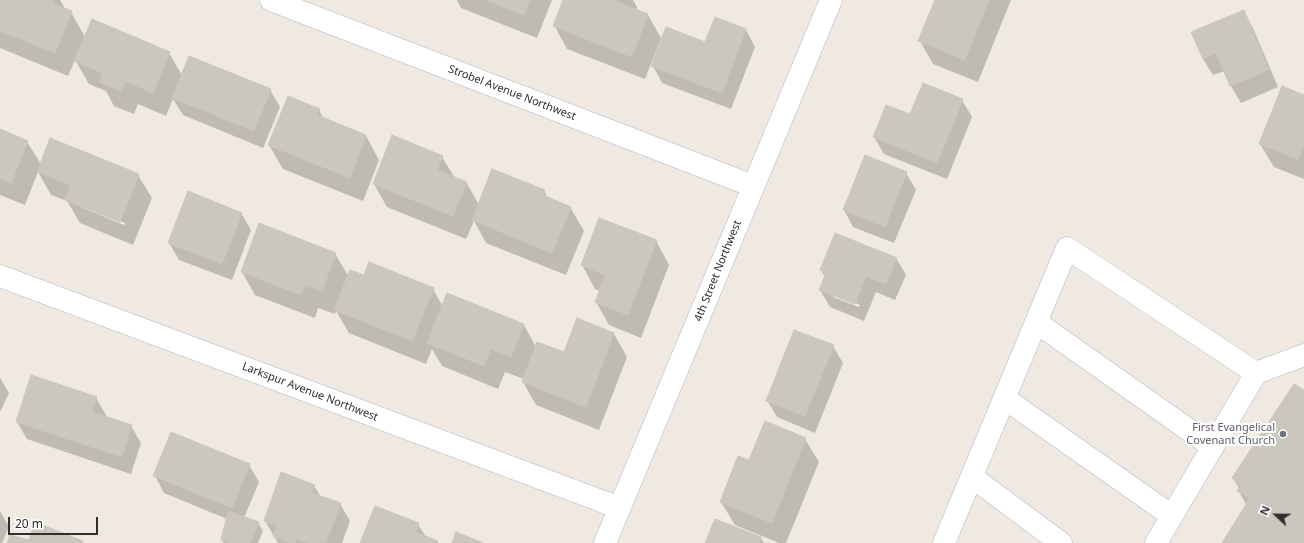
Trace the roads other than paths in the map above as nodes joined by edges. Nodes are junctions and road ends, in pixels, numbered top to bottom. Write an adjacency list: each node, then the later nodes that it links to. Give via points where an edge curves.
1 (271, 0): 3 (street, Strobel Avenue Northwest)
2 (831, 0): 3 (street, 4th Street Northwest)
3 (753, 186): 11 (street, 4th Street Northwest)
4 (0, 276): 11 (street, Larkspur Avenue Northwest)
5 (1036, 322): 7 (street, via 1067,248); 8 (street); 9 (street)
6 (1304, 355): 7 (street)
7 (1256, 373): 9 (street)
8 (1004, 398): 10 (street); 12 (street)
9 (1213, 447): 12 (street)
10 (972, 477): 14 (street); 15 (street)
11 (620, 508): 13 (street, 4th Street Northwest)
12 (1172, 516): 16 (street)
13 (605, 543)
14 (944, 543)
15 (1061, 543)
16 (1156, 543)

